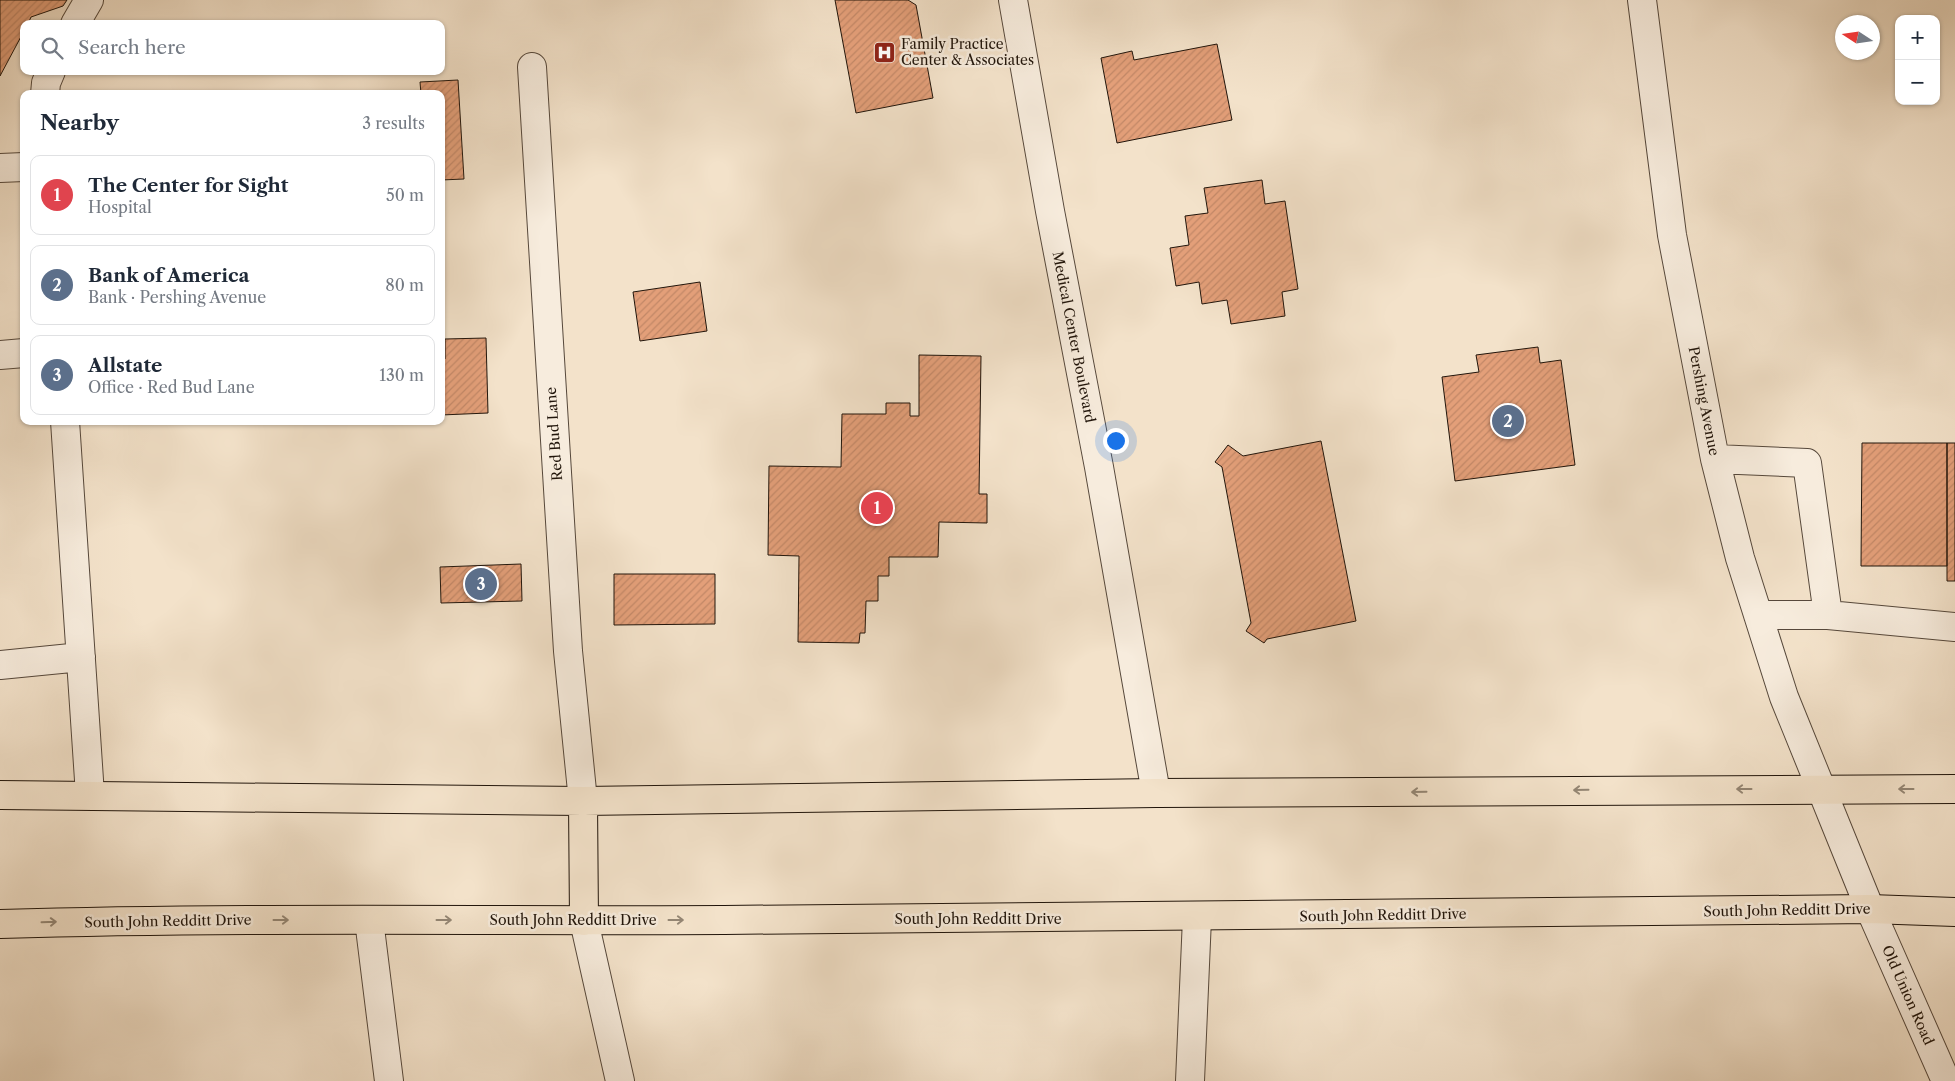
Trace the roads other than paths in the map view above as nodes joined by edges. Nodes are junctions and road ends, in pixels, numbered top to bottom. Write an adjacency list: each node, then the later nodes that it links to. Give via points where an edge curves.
1 (89, 0): 4 (street)
2 (1012, 0): 21 (street, Medical Center Boulevard)
3 (1642, 0): 13 (street, Pershing Avenue, via 1672,235)
4 (77, 20)
5 (532, 68): 24 (street, Red Bud Lane, via 568,651)
6 (49, 75): 7 (street)
7 (45, 90)
8 (20, 167): 9 (street)
9 (0, 168)
10 (20, 353): 11 (street)
11 (0, 355)
12 (65, 425): 17 (street)
13 (1715, 458): 14 (street, Pershing Avenue); 15 (street, via 1807,464)
14 (1758, 615): 15 (street); 20 (street, Pershing Avenue, via 1784,697)
15 (1828, 615): 16 (street)
16 (1955, 627)
17 (81, 656): 18 (street); 23 (street)
18 (0, 665)
19 (1955, 789): 20 (highway, one-way to 20)
20 (1821, 790): 21 (highway, one-way to 21); 25 (street, Old Union Road)
21 (1156, 793): 24 (highway)
22 (0, 795): 23 (highway)
23 (90, 796): 24 (highway)
24 (584, 801): 29 (highway)
25 (1870, 909): 26 (highway, South John Redditt Drive); 27 (highway, South John Redditt Drive); 34 (street, Old Union Road)
26 (1955, 912)
27 (1196, 918): 29 (highway, South John Redditt Drive, one-way to 27); 33 (street)
28 (369, 920): 29 (highway, South John Redditt Drive, one-way to 29); 30 (highway, South John Redditt Drive, one-way to 28); 31 (street)
29 (584, 920): 32 (street)
30 (0, 924)
31 (389, 1081)
32 (620, 1081)
33 (1190, 1081)
34 (1946, 1081)

